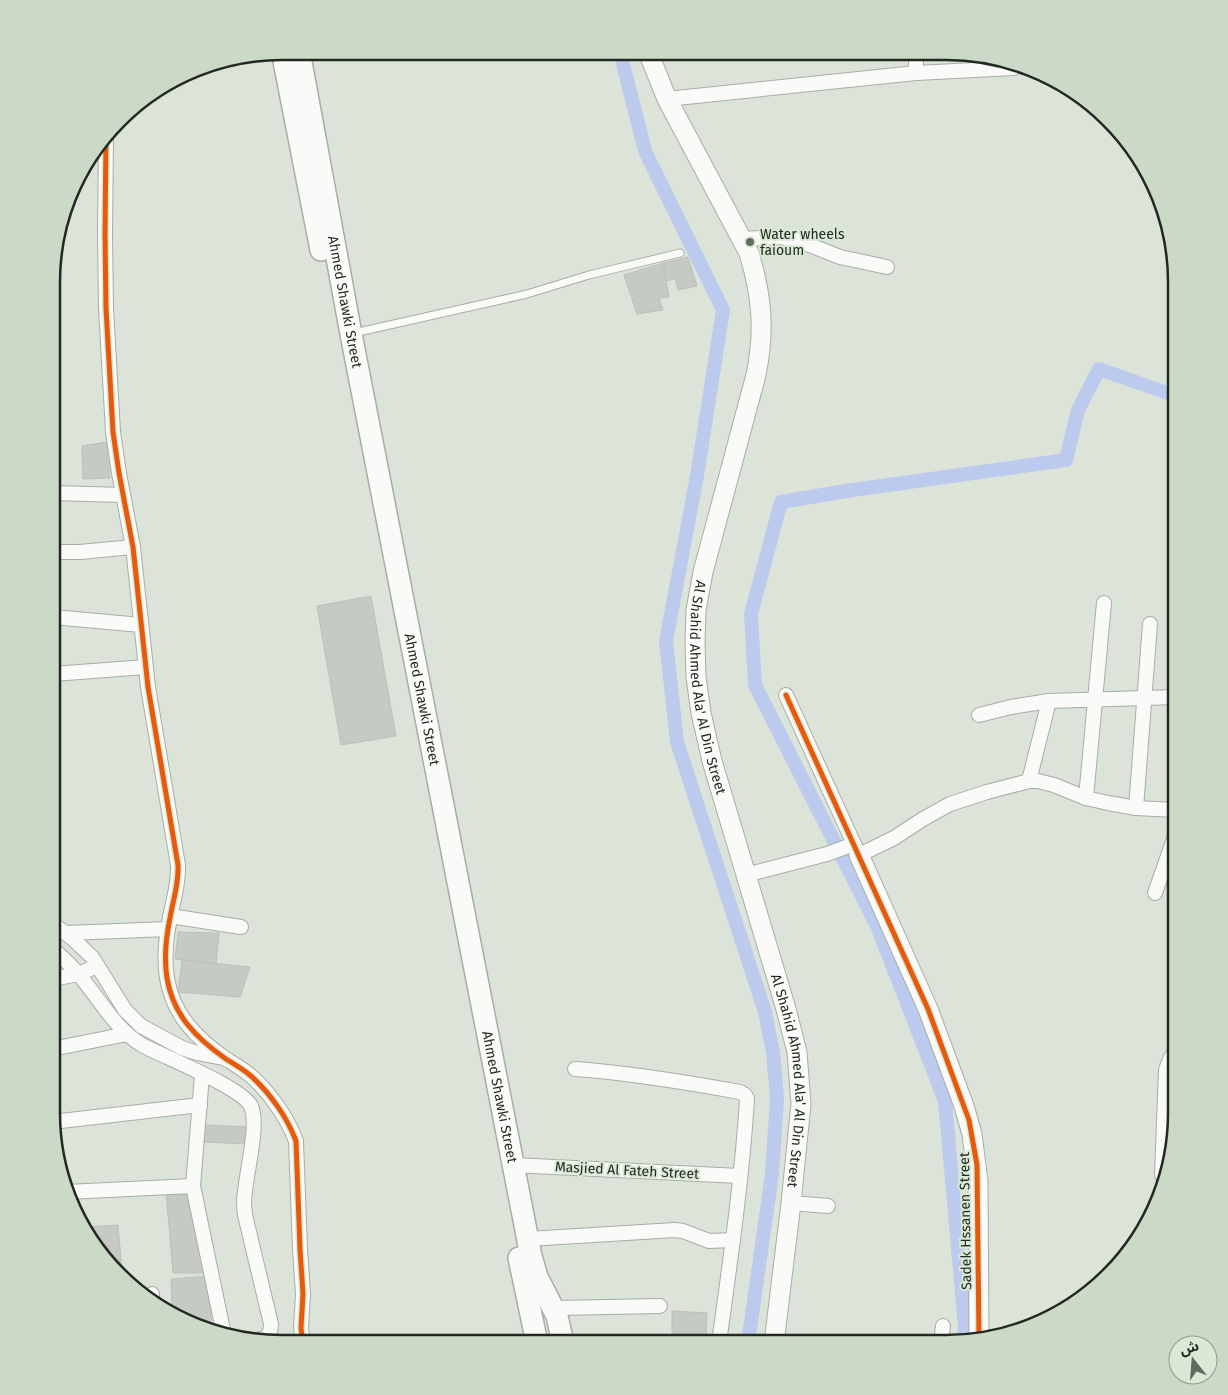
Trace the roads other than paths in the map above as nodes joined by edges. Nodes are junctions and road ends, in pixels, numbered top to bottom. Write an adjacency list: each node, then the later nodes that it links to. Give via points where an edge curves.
1 (284, 60): 69 (main road, Ahmed Shawki Street)
2 (301, 60): 12 (main road, Ahmed Shawki Street)
3 (651, 60): 7 (main road, Al Shahid Ahmed Ala' Al Din Street)
4 (916, 60): 6 (street)
5 (1006, 68): 6 (street)
6 (916, 73): 7 (street)
7 (667, 99): 9 (main road, Al Shahid Ahmed Ala' Al Din Street)
8 (106, 147): 14 (street, via 109,382)
9 (742, 239): 11 (street, via 782,237 840,257); 35 (main road, Al Shahid Ahmed Ala' Al Din Street, via 756,276 761,303 760,353 703,572 696,610 695,642 696,677 706,737)
10 (680, 252): 12 (lane, via 527,294)
11 (887, 267)
12 (351, 334): 54 (main road, Ahmed Shawki Street)
13 (60, 493): 14 (street)
14 (123, 494): 15 (street)
15 (133, 548): 16 (street); 20 (street)
16 (60, 552)
17 (1104, 602): 26 (street)
18 (60, 618): 20 (street)
19 (1150, 624): 25 (street)
20 (141, 626): 21 (street)
21 (146, 667): 22 (street); 37 (street, via 178,865)
22 (60, 673)
23 (786, 695): 33 (street)
24 (1168, 697): 25 (street)
25 (1144, 698): 26 (street); 31 (street)
26 (1095, 699): 27 (street); 30 (street)
27 (1049, 701): 28 (street); 29 (street)
28 (979, 715)
29 (1029, 781): 30 (street, via 1054,785); 33 (street, via 950,804 894,838)
30 (1086, 798): 31 (street)
31 (1136, 808): 32 (street)
32 (1168, 810)
33 (853, 849): 35 (street); 66 (main road, Sadek Hssanen Street, via 928,1009 972,1134 978,1181)
34 (1168, 856): 36 (street)
35 (746, 874): 58 (main road, Al Shahid Ahmed Ala' Al Din Street, via 797,1052 801,1104)
36 (1155, 893)
37 (169, 923): 38 (street); 40 (street); 47 (street, via 167,979 176,1004 186,1024)
38 (241, 927)
39 (60, 928): 40 (street)
40 (67, 933): 42 (street)
41 (60, 956): 43 (street)
42 (97, 966): 43 (street); 47 (street, via 125,1010 141,1026 182,1048)
43 (79, 974): 44 (street); 45 (street)
44 (60, 978)
45 (127, 1034): 46 (street); 50 (street, via 159,1054)
46 (60, 1047)
47 (226, 1059): 68 (street, via 249,1074 260,1086 291,1128 296,1141)
48 (1168, 1064): 53 (street)
49 (575, 1069): 55 (street, via 624,1072 745,1095)
50 (202, 1074): 51 (street); 67 (street, via 241,1094 250,1105 253,1130 244,1204 271,1324)
51 (200, 1106): 52 (street); 56 (street)
52 (60, 1121)
53 (1162, 1163)
54 (513, 1165): 55 (street, Masjied Al Fateh Street); 60 (main road, Ahmed Shawki Street)
55 (740, 1176): 61 (street)
56 (193, 1186): 57 (street); 65 (street)
57 (75, 1192)
58 (792, 1203): 59 (street); 72 (main road, Al Shahid Ahmed Ala' Al Din Street)
59 (828, 1206)
60 (528, 1239): 61 (street, via 675,1230 709,1241); 63 (main road, Ahmed Shawki Street, via 537,1277)
61 (733, 1240): 71 (street)
62 (660, 1306): 63 (street)
63 (559, 1325): 70 (main road, via 546,1323)
64 (943, 1326): 73 (street)
65 (222, 1327)
66 (978, 1333)
67 (268, 1335)
68 (302, 1335)
69 (535, 1335)
70 (537, 1335)
71 (720, 1335)
72 (775, 1335)
73 (942, 1335)

